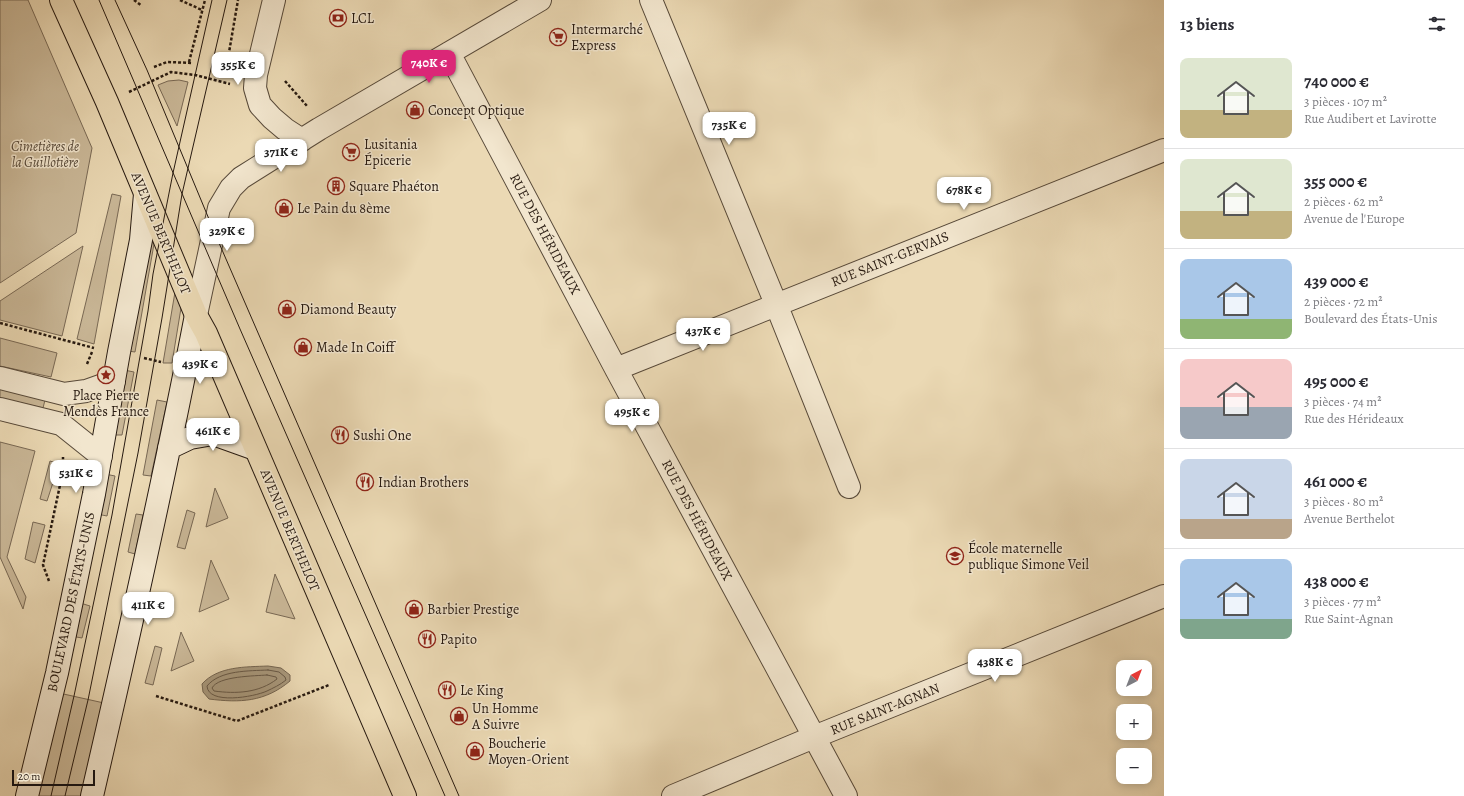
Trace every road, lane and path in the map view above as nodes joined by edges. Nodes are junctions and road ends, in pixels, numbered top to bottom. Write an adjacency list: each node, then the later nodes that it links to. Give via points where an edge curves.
1 (61, 0): 18 (main road, AVENUE BERTHELOT)
2 (134, 0): 9 (path)
3 (180, 0): 10 (path)
4 (205, 0): 10 (path)
5 (238, 0): 15 (path)
6 (274, 0): 17 (street)
7 (540, 0): 11 (street)
8 (651, 0): 23 (street)
9 (142, 6)
10 (202, 10): 12 (path)
11 (449, 53): 20 (street); 26 (street, RUE DES HÉRIDEAUX)
12 (189, 62): 13 (path); 14 (path, via 168,62)
13 (193, 63)
14 (154, 68)
15 (226, 70)
16 (285, 80): 19 (path)
17 (254, 88): 18 (path, via 172,72); 20 (street, via 260,105 285,129)
18 (107, 102): 22 (main road, AVENUE BERTHELOT)
19 (308, 109)
20 (302, 140): 24 (street, via 241,178 224,197 219,208)
21 (1164, 150): 23 (street, RUE SAINT-GERVAIS)
22 (145, 194): 24 (main road, AVENUE BERTHELOT); 28 (street, BOULEVARD DES ÉTATS-UNIS, via 141,240)
23 (776, 304): 26 (street, RUE SAINT-GERVAIS); 34 (street)
24 (196, 315): 31 (street); 32 (main road, AVENUE BERTHELOT)
25 (96, 348): 29 (path, via 91,353)
26 (616, 369): 38 (street, RUE DES HÉRIDEAUX)
27 (0, 378): 29 (street, via 64,394)
28 (114, 381): 29 (street, via 86,391); 33 (street, BOULEVARD DES ÉTATS-UNIS)
29 (75, 392)
30 (0, 409): 33 (street, via 61,424)
31 (169, 448): 32 (street, via 190,438 213,434); 40 (street)
32 (255, 449): 41 (main road, AVENUE BERTHELOT)
33 (101, 456): 39 (street, BOULEVARD DES ÉTATS-UNIS, via 56,673)
34 (849, 487)
35 (1164, 596): 38 (street, RUE SAINT-AGNAN)
36 (330, 684): 37 (path, via 237,721)
37 (156, 696)
38 (814, 737): 42 (street, RUE SAINT-AGNAN); 43 (street, RUE DES HÉRIDEAUX)
39 (27, 796)
40 (92, 796)
41 (405, 796)
42 (673, 796)
43 (846, 796)

